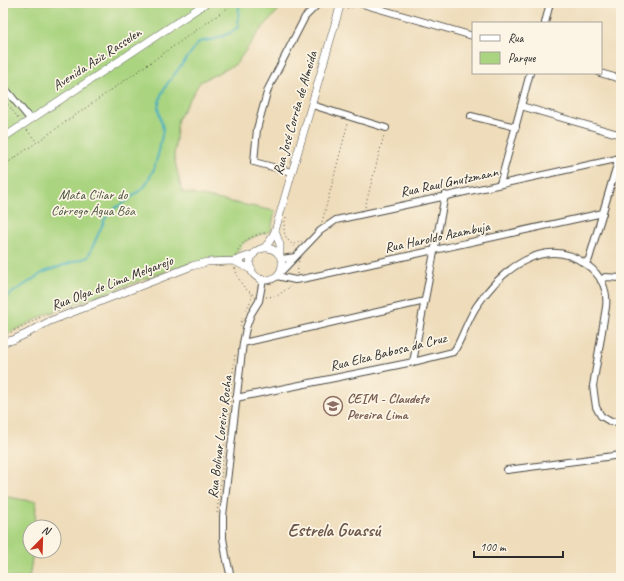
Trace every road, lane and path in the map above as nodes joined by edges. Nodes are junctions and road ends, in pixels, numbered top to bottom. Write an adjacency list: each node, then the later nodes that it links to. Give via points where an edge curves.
1 (206, 3): 18 (street, Avenida Aziz Rasselen)
2 (235, 3): 25 (path)
3 (318, 3): 26 (street, via 305,17 268,89 257,128 254,162)
4 (340, 3): 14 (street, Rua José Corrêa de Almeida)
5 (361, 3): 7 (path); 9 (street)
6 (550, 3): 8 (street)
7 (344, 11)
8 (544, 22)
9 (472, 36)
10 (530, 74): 15 (street)
11 (602, 74): 12 (street)
12 (621, 79)
13 (3, 86): 18 (street)
14 (312, 105): 16 (street); 26 (street, Rua José Corrêa de Almeida)
15 (521, 106): 19 (street); 21 (street)
16 (349, 116): 20 (street); 33 (path)
17 (472, 116): 19 (street)
18 (30, 119): 22 (street, Avenida Aziz Rasselen)
19 (516, 127): 27 (street)
20 (386, 128): 30 (path)
21 (621, 135)
22 (3, 138)
23 (621, 151): 24 (street)
24 (620, 158): 27 (street, Rua Raul Gnutzmann); 31 (street)
25 (3, 166)
26 (291, 172): 32 (street, Rua José Corrêa de Almeida)
27 (500, 184): 28 (street, Rua Raul Gnutzmann)
28 (445, 196): 30 (street, Rua Raul Gnutzmann); 35 (street)
29 (288, 212): 37 (path, via 284,234 297,250)
30 (363, 213): 33 (street, Rua Raul Gnutzmann, via 336,220)
31 (603, 213): 35 (street, Rua Haroldo Azambuja); 40 (street, via 589,259)
32 (274, 231): 34 (street, Rua José Corrêa de Almeida); 38 (street, via 280,245)
33 (320, 231): 37 (street, Rua Raul Gnutzmann)
34 (264, 248): 36 (street); 38 (street, via 273,249)
35 (434, 250): 42 (street, Rua Haroldo Azambuja, via 295,280); 47 (street)
36 (254, 254): 39 (street, Rua Olga de Lima Melgarejo); 41 (street, via 250,262)
37 (297, 256): 38 (street); 42 (street, Rua Raul Gnutzmann)
38 (281, 257): 42 (street, via 282,267)
39 (234, 261): 41 (street, Rua Olga de Lima Melgarejo); 46 (path, via 239,280); 48 (street, Rua Olga de Lima Melgarejo, via 207,262 192,266)
40 (585, 263): 45 (street, Rua Elza Babosa da Cruz); 50 (street, Rua Elza Babosa da Cruz, via 572,256 558,253 538,256 517,265 504,274 482,299 453,352)
41 (252, 270): 44 (street)
42 (278, 275): 44 (street, via 270,280)
43 (621, 278): 45 (street, via 605,277)
44 (263, 280): 49 (street, Rua Bolivar Loreiro Rocha, via 259,300 251,314)
45 (601, 281): 52 (street, Rua Elza Babosa da Cruz, via 607,303 593,386 599,413 605,420 614,423)
46 (252, 294)
47 (425, 302): 49 (street); 50 (street)
48 (3, 342)
49 (243, 343): 51 (street, Rua Bolivar Loreiro Rocha)
50 (413, 362): 51 (street, Rua Elza Babosa da Cruz)
51 (236, 398): 55 (street, Rua Bolivar Loreiro Rocha, via 223,516 223,538)
52 (621, 421)
53 (621, 455): 54 (street)
54 (507, 470)
55 (231, 578)

